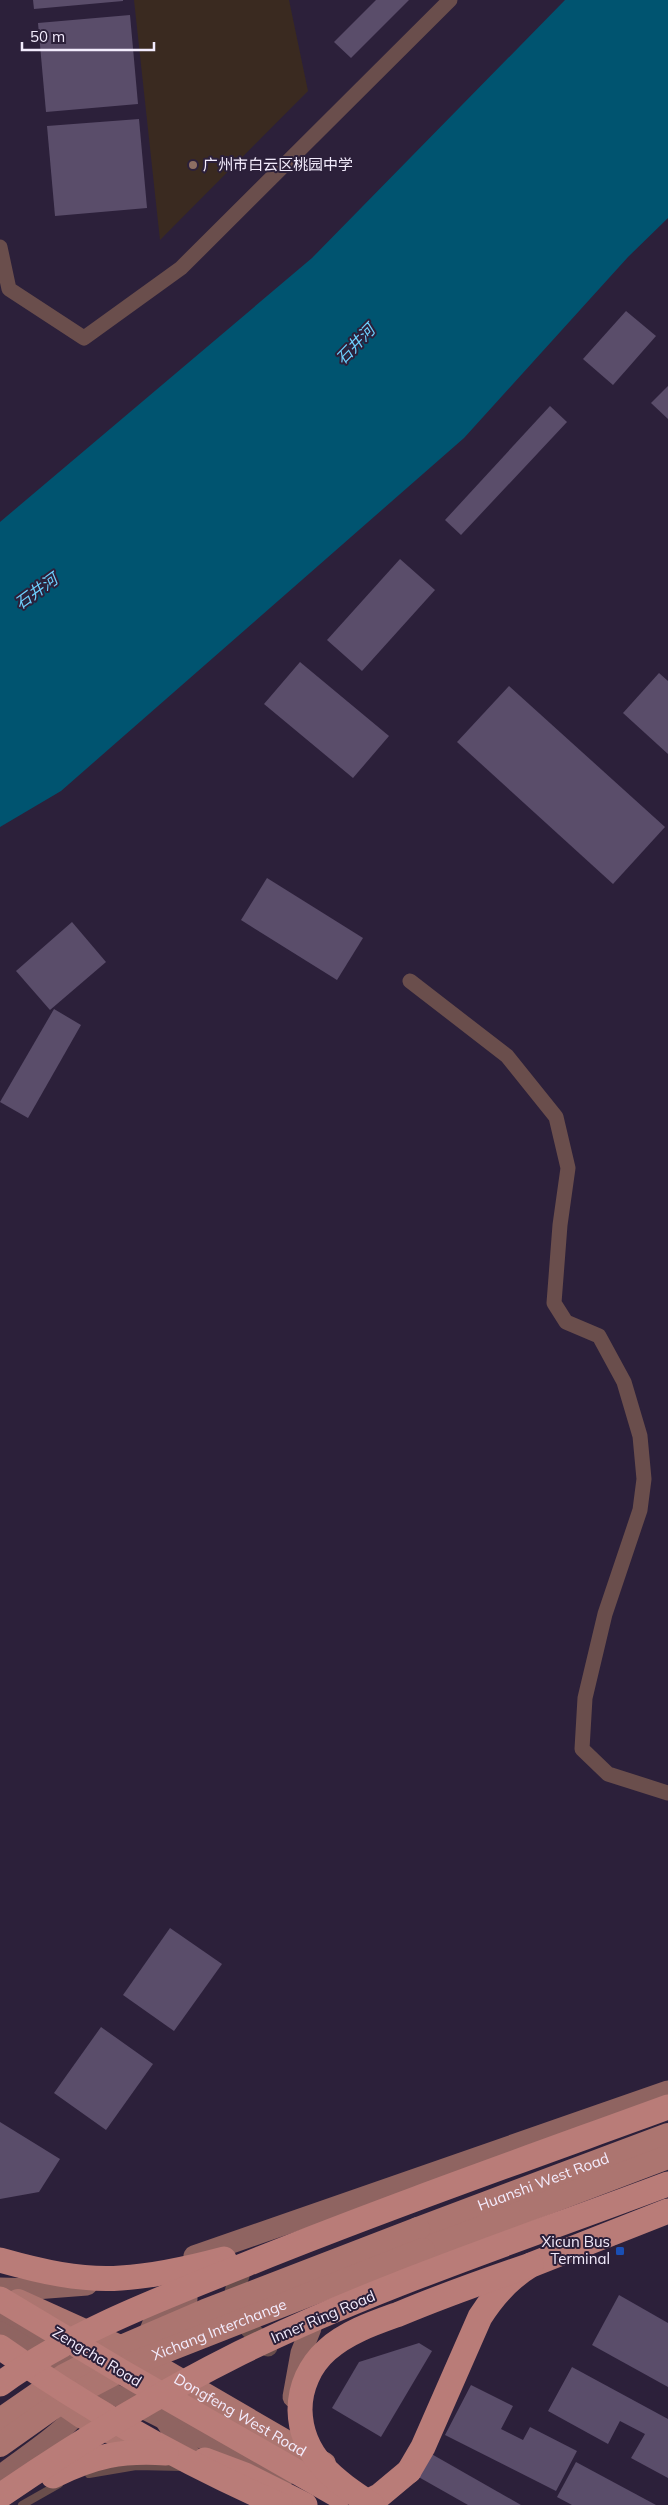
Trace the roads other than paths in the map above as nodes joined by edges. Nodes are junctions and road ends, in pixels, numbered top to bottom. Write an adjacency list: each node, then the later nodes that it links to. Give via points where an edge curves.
1 (450, 0): 2 (street, via 181,268 84,338 9,289)
2 (0, 247)
3 (410, 981): 4 (street, via 506,1056 556,1117 568,1168 554,1303 566,1322 599,1336 624,1382 640,1436 644,1479 640,1510 605,1614 585,1698 582,1749 608,1774)
4 (668, 1793)
5 (668, 2091): 8 (main road)
6 (668, 2106): 17 (highway, bridge, via 264,2246 192,2267 120,2278 57,2274); 33 (highway, bridge, via 180,2291 80,2336)
7 (668, 2114): 10 (main road)
8 (554, 2131): 10 (main road); 22 (main road, via 155,2270)
9 (668, 2135): 16 (main road, Huanshi West Road)
10 (560, 2152): 20 (main road)
11 (668, 2157): 14 (main road, Huanshi West Road)
12 (668, 2184): 48 (highway, Inner Ring Road, bridge, via 407,2282 240,2353 150,2400)
13 (668, 2190): 18 (main road)
14 (564, 2197): 16 (main road, Huanshi West Road); 18 (main road)
15 (668, 2211): 19 (highway)
16 (420, 2239): 39 (main road, Xichang Interchange, bridge, via 205,2311 112,2351 64,2376); 41 (main road, Xichang Interchange, bridge, via 132,2364 65,2399)
17 (0, 2260)
18 (474, 2262): 24 (main road)
19 (531, 2265): 55 (highway, bridge, via 508,2281 480,2317 423,2447 409,2471 379,2496); 56 (highway, bridge, via 374,2324 344,2338 312,2366 303,2385 300,2403 300,2425 306,2443 327,2473)
20 (240, 2276): 26 (street, via 234,2295 237,2312 241,2321); 29 (main road, via 160,2313 149,2329)
21 (1, 2289): 22 (main road, Dongfeng West Road); 54 (highway, Zengcha Road, bridge, via 195,2414)
22 (32, 2297): 29 (main road, Dongfeng West Road)
23 (0, 2313): 31 (main road, via 49,2346)
24 (311, 2328): 26 (main road); 42 (main road, via 301,2353 293,2395)
25 (0, 2332): 31 (main road)
26 (268, 2347): 34 (main road)
27 (0, 2348): 52 (highway, bridge, via 153,2443)
28 (0, 2358): 32 (main road)
29 (149, 2362): 34 (main road, Dongfeng West Road); 35 (main road)
30 (0, 2368): 32 (main road)
31 (78, 2374): 32 (main road, via 53,2372); 35 (main road); 37 (main road, via 86,2392); 38 (main road)
32 (29, 2379): 36 (main road); 37 (main road)
33 (0, 2384)
34 (188, 2384): 35 (main road, via 172,2389); 42 (main road, Dongfeng West Road)
35 (152, 2389): 38 (main road)
36 (0, 2397)
37 (78, 2414): 40 (main road); 43 (main road, via 122,2438)
38 (163, 2417): 43 (main road); 56 (main road, via 258,2464)
39 (0, 2420)
40 (44, 2442): 43 (main road, via 64,2435 87,2434); 44 (main road)
41 (0, 2445)
42 (302, 2451): 57 (main road, Dongfeng West Road)
43 (202, 2469): 45 (lane, via 136,2466); 47 (lane, via 144,2458 103,2456 61,2466); 51 (main road)
44 (0, 2476)
45 (77, 2477)
46 (69, 2481): 50 (lane)
47 (0, 2488)
48 (0, 2496)
49 (1, 2505): 53 (highway, bridge, via 78,2464 131,2452 168,2453 205,2460 245,2475)
50 (22, 2505)
51 (270, 2505)
52 (280, 2505)
53 (305, 2505)
54 (354, 2505)
55 (361, 2505)
56 (373, 2505)
57 (394, 2505)

